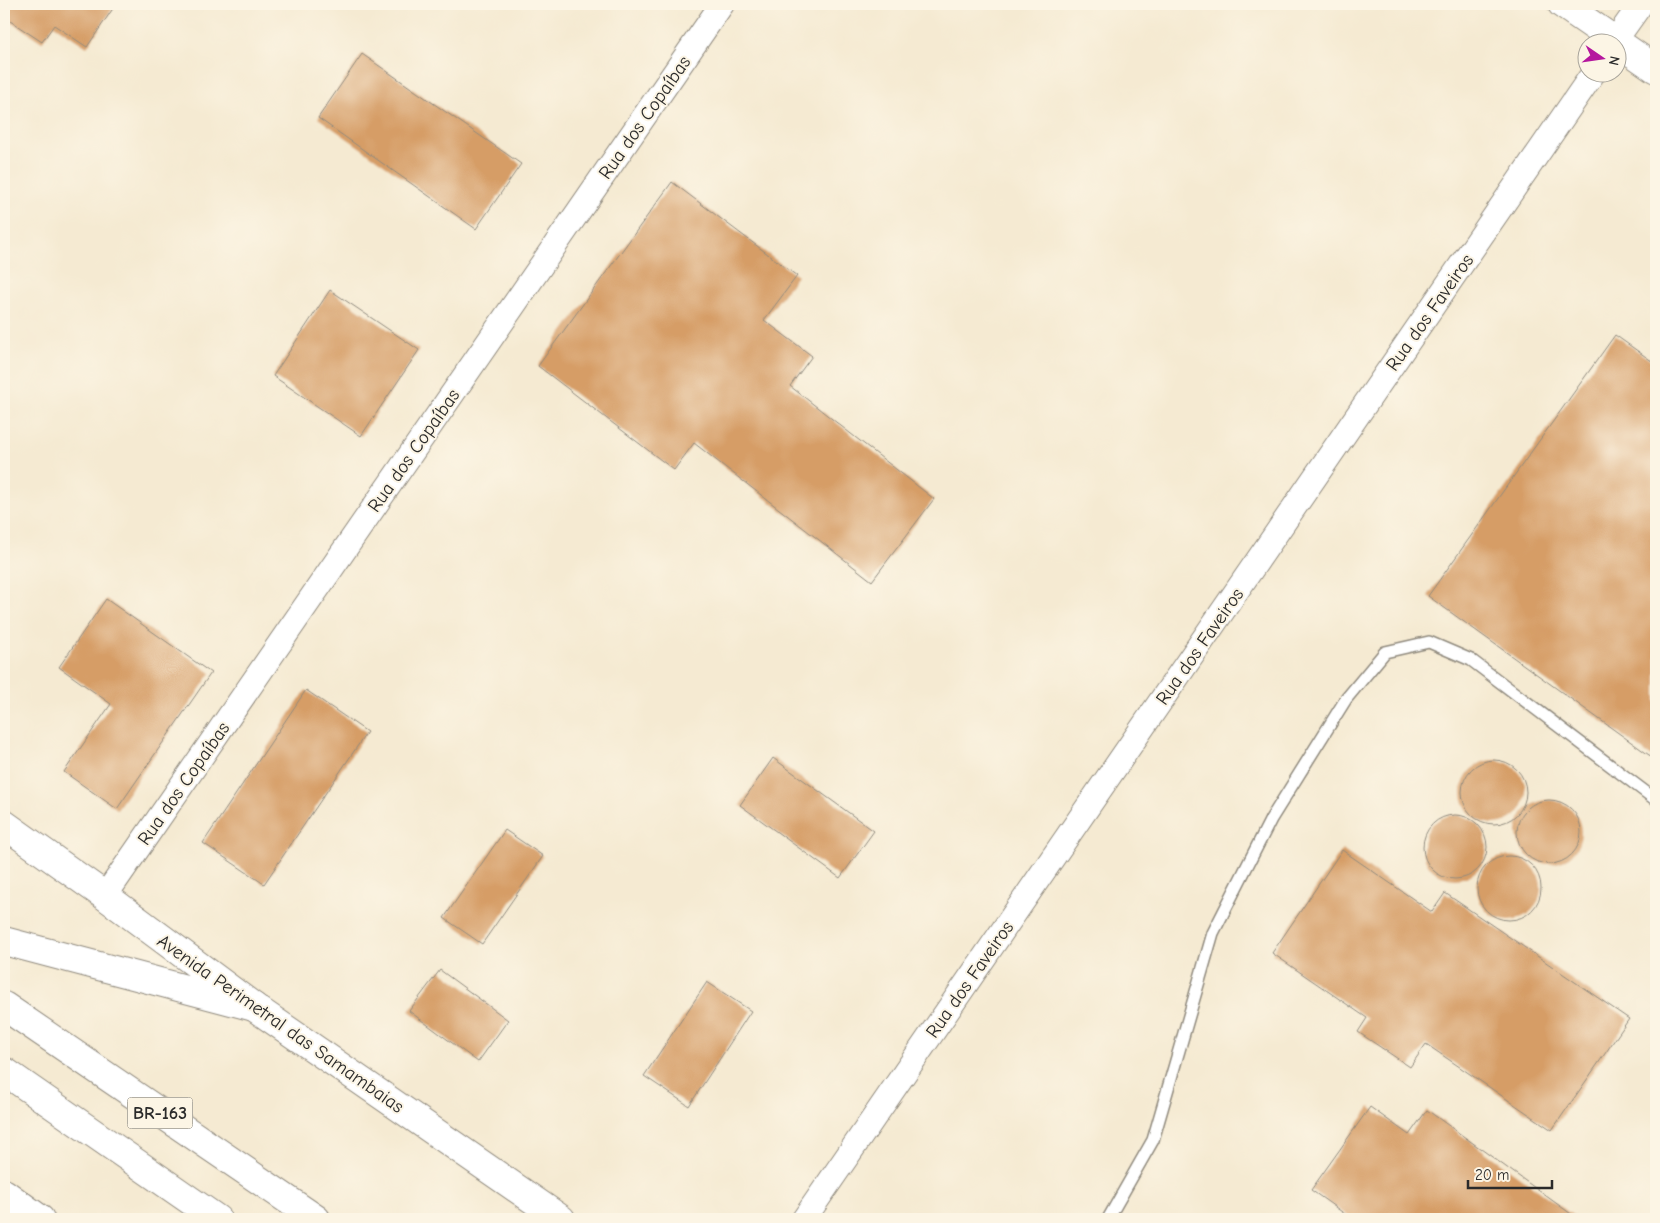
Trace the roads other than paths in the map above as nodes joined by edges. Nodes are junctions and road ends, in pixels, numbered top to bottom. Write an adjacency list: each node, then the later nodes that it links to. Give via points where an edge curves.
1 (722, 4): 11 (street, Rua dos Copaíbas)
2 (1562, 4): 4 (main road)
3 (1641, 4): 5 (street)
4 (1601, 32)
5 (1622, 32)
6 (1628, 51): 7 (main road)
7 (1656, 69)
8 (1587, 82): 23 (street, Rua dos Faveiros)
9 (1656, 800): 24 (lane, via 1471,660 1430,642 1385,652 1346,699 1271,819 1213,933 1153,1140)
10 (4, 824): 11 (main road, Avenida Perimetral das Samambaias)
11 (105, 896): 14 (main road, Avenida Perimetral das Samambaias)
12 (4, 941): 14 (main road)
13 (4, 1006): 21 (main road, BR-163)
14 (254, 1006): 22 (main road, Avenida Perimetral das Samambaias)
15 (4, 1071): 17 (main road, BR-163)
16 (4, 1085): 17 (main road)
17 (65, 1114): 20 (main road, BR-163)
18 (4, 1194): 19 (main road)
19 (40, 1219)
20 (217, 1219)
21 (316, 1219)
22 (560, 1219)
23 (804, 1219)
24 (1108, 1219)

